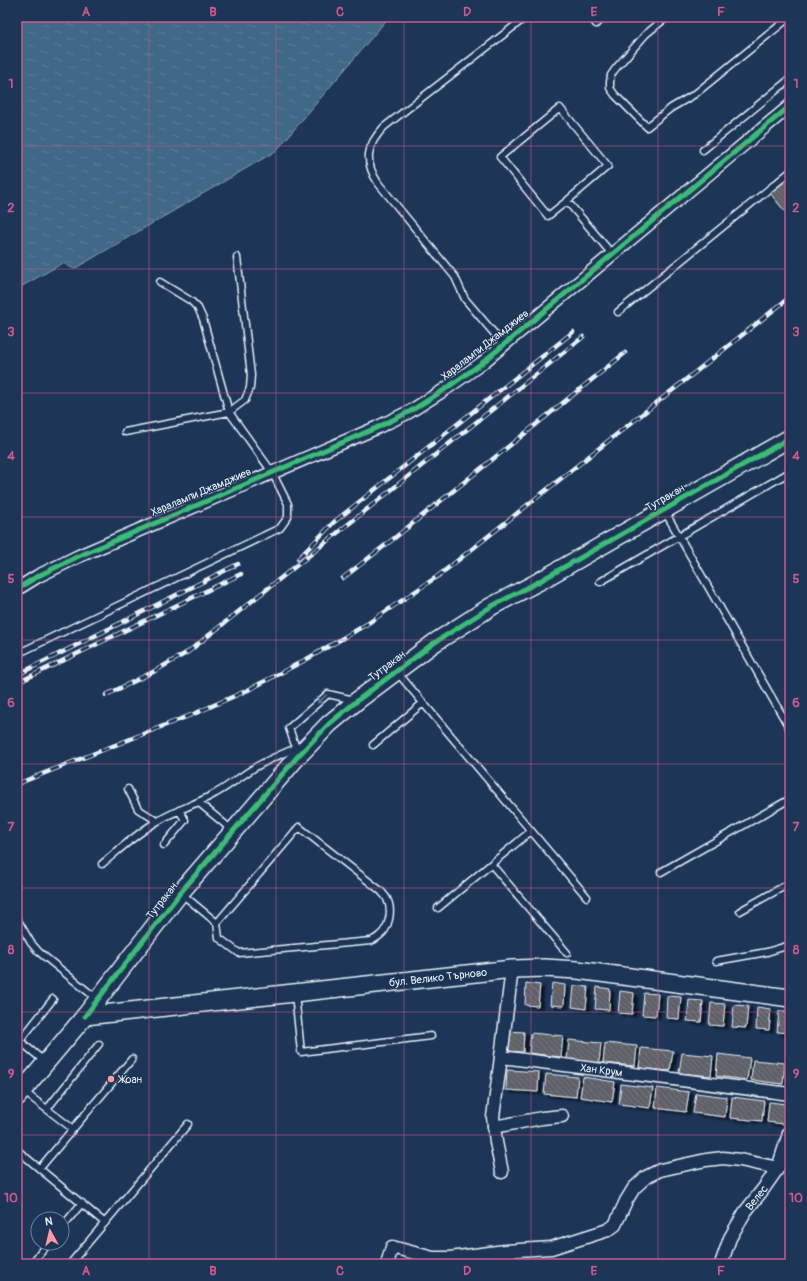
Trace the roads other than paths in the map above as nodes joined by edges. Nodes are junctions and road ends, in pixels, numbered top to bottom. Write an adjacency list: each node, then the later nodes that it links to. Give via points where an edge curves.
1 (526, 17): 15 (lane, via 384,127 369,147 372,173 378,183 456,277 465,299)
2 (591, 17): 3 (lane, via 596,24)
3 (605, 17)
4 (667, 17): 5 (lane, via 646,34 611,75 610,88 647,127 671,108 695,94)
5 (790, 17)
6 (790, 79): 8 (lane)
7 (790, 106): 11 (street, Харалампи Джамджиев)
8 (703, 150)
9 (790, 172): 14 (lane)
10 (567, 201): 10 (lane, via 548,216 500,157 560,108 608,166); 11 (lane)
11 (612, 254): 15 (street, Харалампи Джамджиев)
12 (237, 257): 16 (lane, via 251,375 250,388 245,400)
13 (160, 282): 16 (lane, via 191,300 198,308)
14 (618, 312)
15 (504, 345): 19 (street, Харалампи Джамджиев, via 444,390 409,412)
16 (229, 412): 17 (lane); 19 (lane)
17 (125, 432)
18 (790, 438): 21 (street, Тутракан)
19 (272, 472): 24 (street, Харалампи Джамджиев, via 79,556); 25 (lane, via 288,504 288,517 280,528)
20 (790, 472): 22 (lane)
21 (664, 510): 22 (lane); 26 (street, Тутракан, via 492,606 434,643)
22 (679, 536): 23 (lane); 29 (lane)
23 (600, 582)
24 (17, 589)
25 (17, 654)
26 (397, 672): 27 (street, Тутракан); 28 (lane)
27 (358, 700): 31 (street, Тутракан); 31 (lane, one-way to 31, via 328,694 290,728)
28 (423, 703): 30 (lane); 38 (lane)
29 (790, 729)
30 (373, 746)
31 (297, 752): 34 (lane, via 268,761 226,788); 37 (street, Тутракан, via 266,794)
32 (128, 789): 36 (lane, via 138,809)
33 (790, 799): 42 (lane)
34 (198, 802): 35 (lane); 37 (lane)
35 (179, 810): 36 (lane); 39 (lane, via 185,820)
36 (157, 821): 40 (lane)
37 (233, 831): 44 (street, Тутракан)
38 (532, 831): 41 (lane); 45 (lane)
39 (164, 845)
40 (102, 864)
41 (492, 864): 46 (lane); 51 (lane)
42 (661, 872)
43 (790, 883): 47 (lane)
44 (180, 893): 49 (lane); 57 (street, Тутракан)
45 (587, 897)
46 (438, 908)
47 (740, 911)
48 (17, 919): 57 (lane, via 39,952)
49 (217, 923): 49 (lane, via 299,827 381,891 388,899 390,909 389,921 384,930 370,941 239,953 219,938)
50 (790, 945): 52 (lane)
51 (567, 953)
52 (716, 961)
53 (512, 969): 54 (street, бул. Велико Търново); 55 (street, бул. Велико Търново, via 577,970); 61 (street)
54 (295, 994): 58 (street, бул. Велико Търново); 59 (lane, via 301,1052)
55 (790, 998)
56 (53, 999): 63 (lane, via 20,1041)
57 (98, 999): 58 (street, Тутракан)
58 (85, 1016): 63 (street, Тутракан)
59 (431, 1036)
60 (99, 1044): 66 (lane)
61 (501, 1057): 65 (street, Хан Крум); 69 (street)
62 (132, 1059): 70 (lane)
63 (46, 1062): 64 (street, Тутракан)
64 (20, 1094): 66 (lane)
65 (790, 1094)
66 (47, 1108): 70 (lane)
67 (562, 1116): 69 (street)
68 (188, 1124): 78 (lane)
69 (494, 1127): 75 (street)
70 (73, 1129): 73 (lane)
71 (790, 1130): 74 (street, Велес)
72 (17, 1150): 73 (lane)
73 (40, 1168): 76 (lane)
74 (778, 1168): 82 (street, via 724,1158 660,1170 646,1177 634,1188 615,1225 608,1230 551,1248 450,1258 433,1258 392,1247); 83 (street, Велес, via 745,1212 730,1238)
75 (502, 1172)
76 (82, 1203): 77 (lane); 78 (lane)
77 (70, 1217)
78 (105, 1223): 81 (lane)
79 (43, 1251): 80 (lane)
80 (32, 1264)
81 (70, 1264)
82 (387, 1264)
83 (721, 1264)

